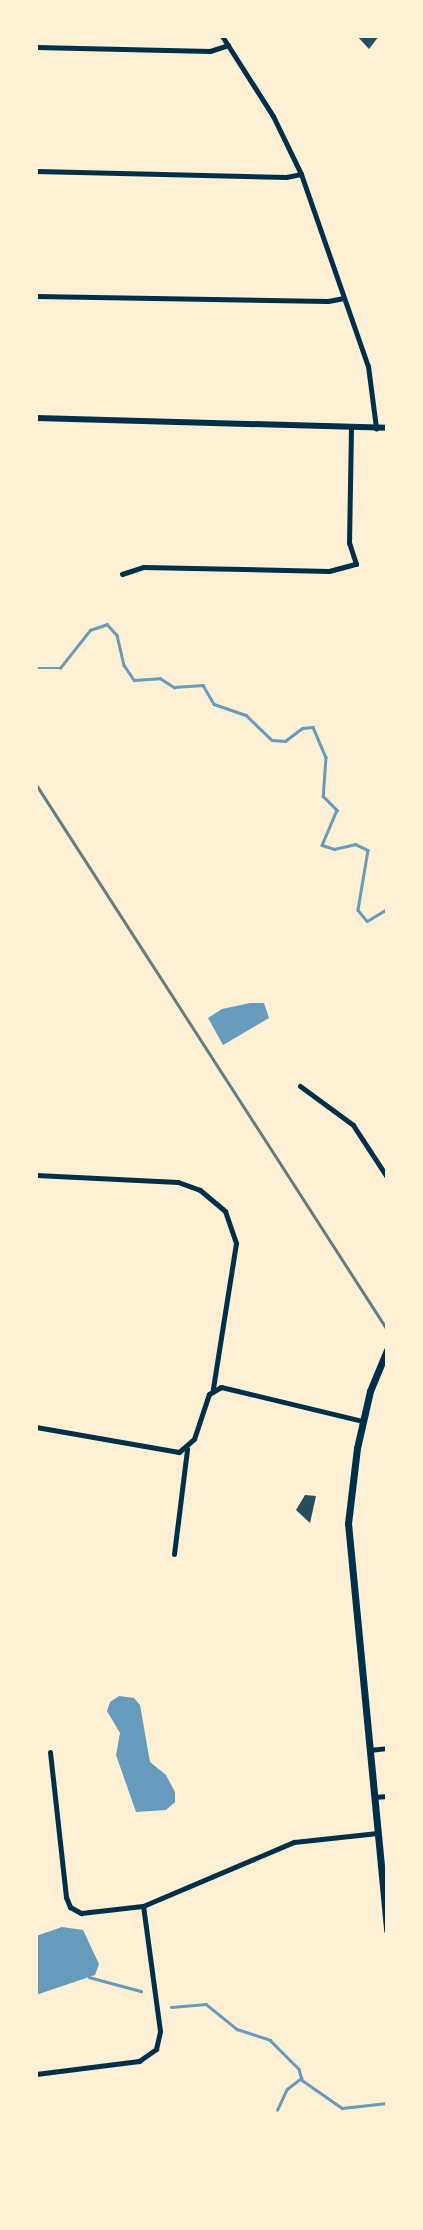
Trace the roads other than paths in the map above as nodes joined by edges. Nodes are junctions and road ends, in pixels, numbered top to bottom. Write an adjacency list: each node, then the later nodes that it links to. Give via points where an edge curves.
1 (222, 36): 2 (street)
2 (228, 45): 3 (street, via 210,51); 5 (street, via 277,122)
3 (36, 47)
4 (36, 171): 5 (street, via 286,177)
5 (301, 174): 7 (street)
6 (36, 296): 7 (street, via 328,301)
7 (344, 298): 10 (street, via 370,374)
8 (36, 418): 9 (street)
9 (352, 427): 10 (street); 12 (street, via 349,543 356,564 329,571 143,567)
10 (376, 428): 11 (street)
11 (387, 428)
12 (122, 574)
13 (300, 1086): 15 (street, via 353,1125)
14 (36, 1175): 17 (street, via 178,1182 200,1190 226,1210 236,1243)
15 (387, 1177)
16 (387, 1350): 18 (main road)
17 (213, 1389): 18 (street, via 224,1388); 20 (street)
18 (364, 1421): 23 (main road, via 348,1523)
19 (36, 1427): 20 (street, via 166,1451)
20 (187, 1449): 21 (street)
21 (174, 1554)
22 (387, 1748): 23 (street)
23 (369, 1750): 26 (main road)
24 (50, 1752): 28 (street, via 68,1905 85,1914)
25 (387, 1796): 26 (street)
26 (374, 1797): 27 (main road)
27 (378, 1833): 28 (street, via 294,1842); 29 (main road)
28 (143, 1906): 31 (street, via 160,2031 156,2049 139,2061)
29 (386, 1915): 30 (main road)
30 (387, 1930)
31 (36, 2074)

